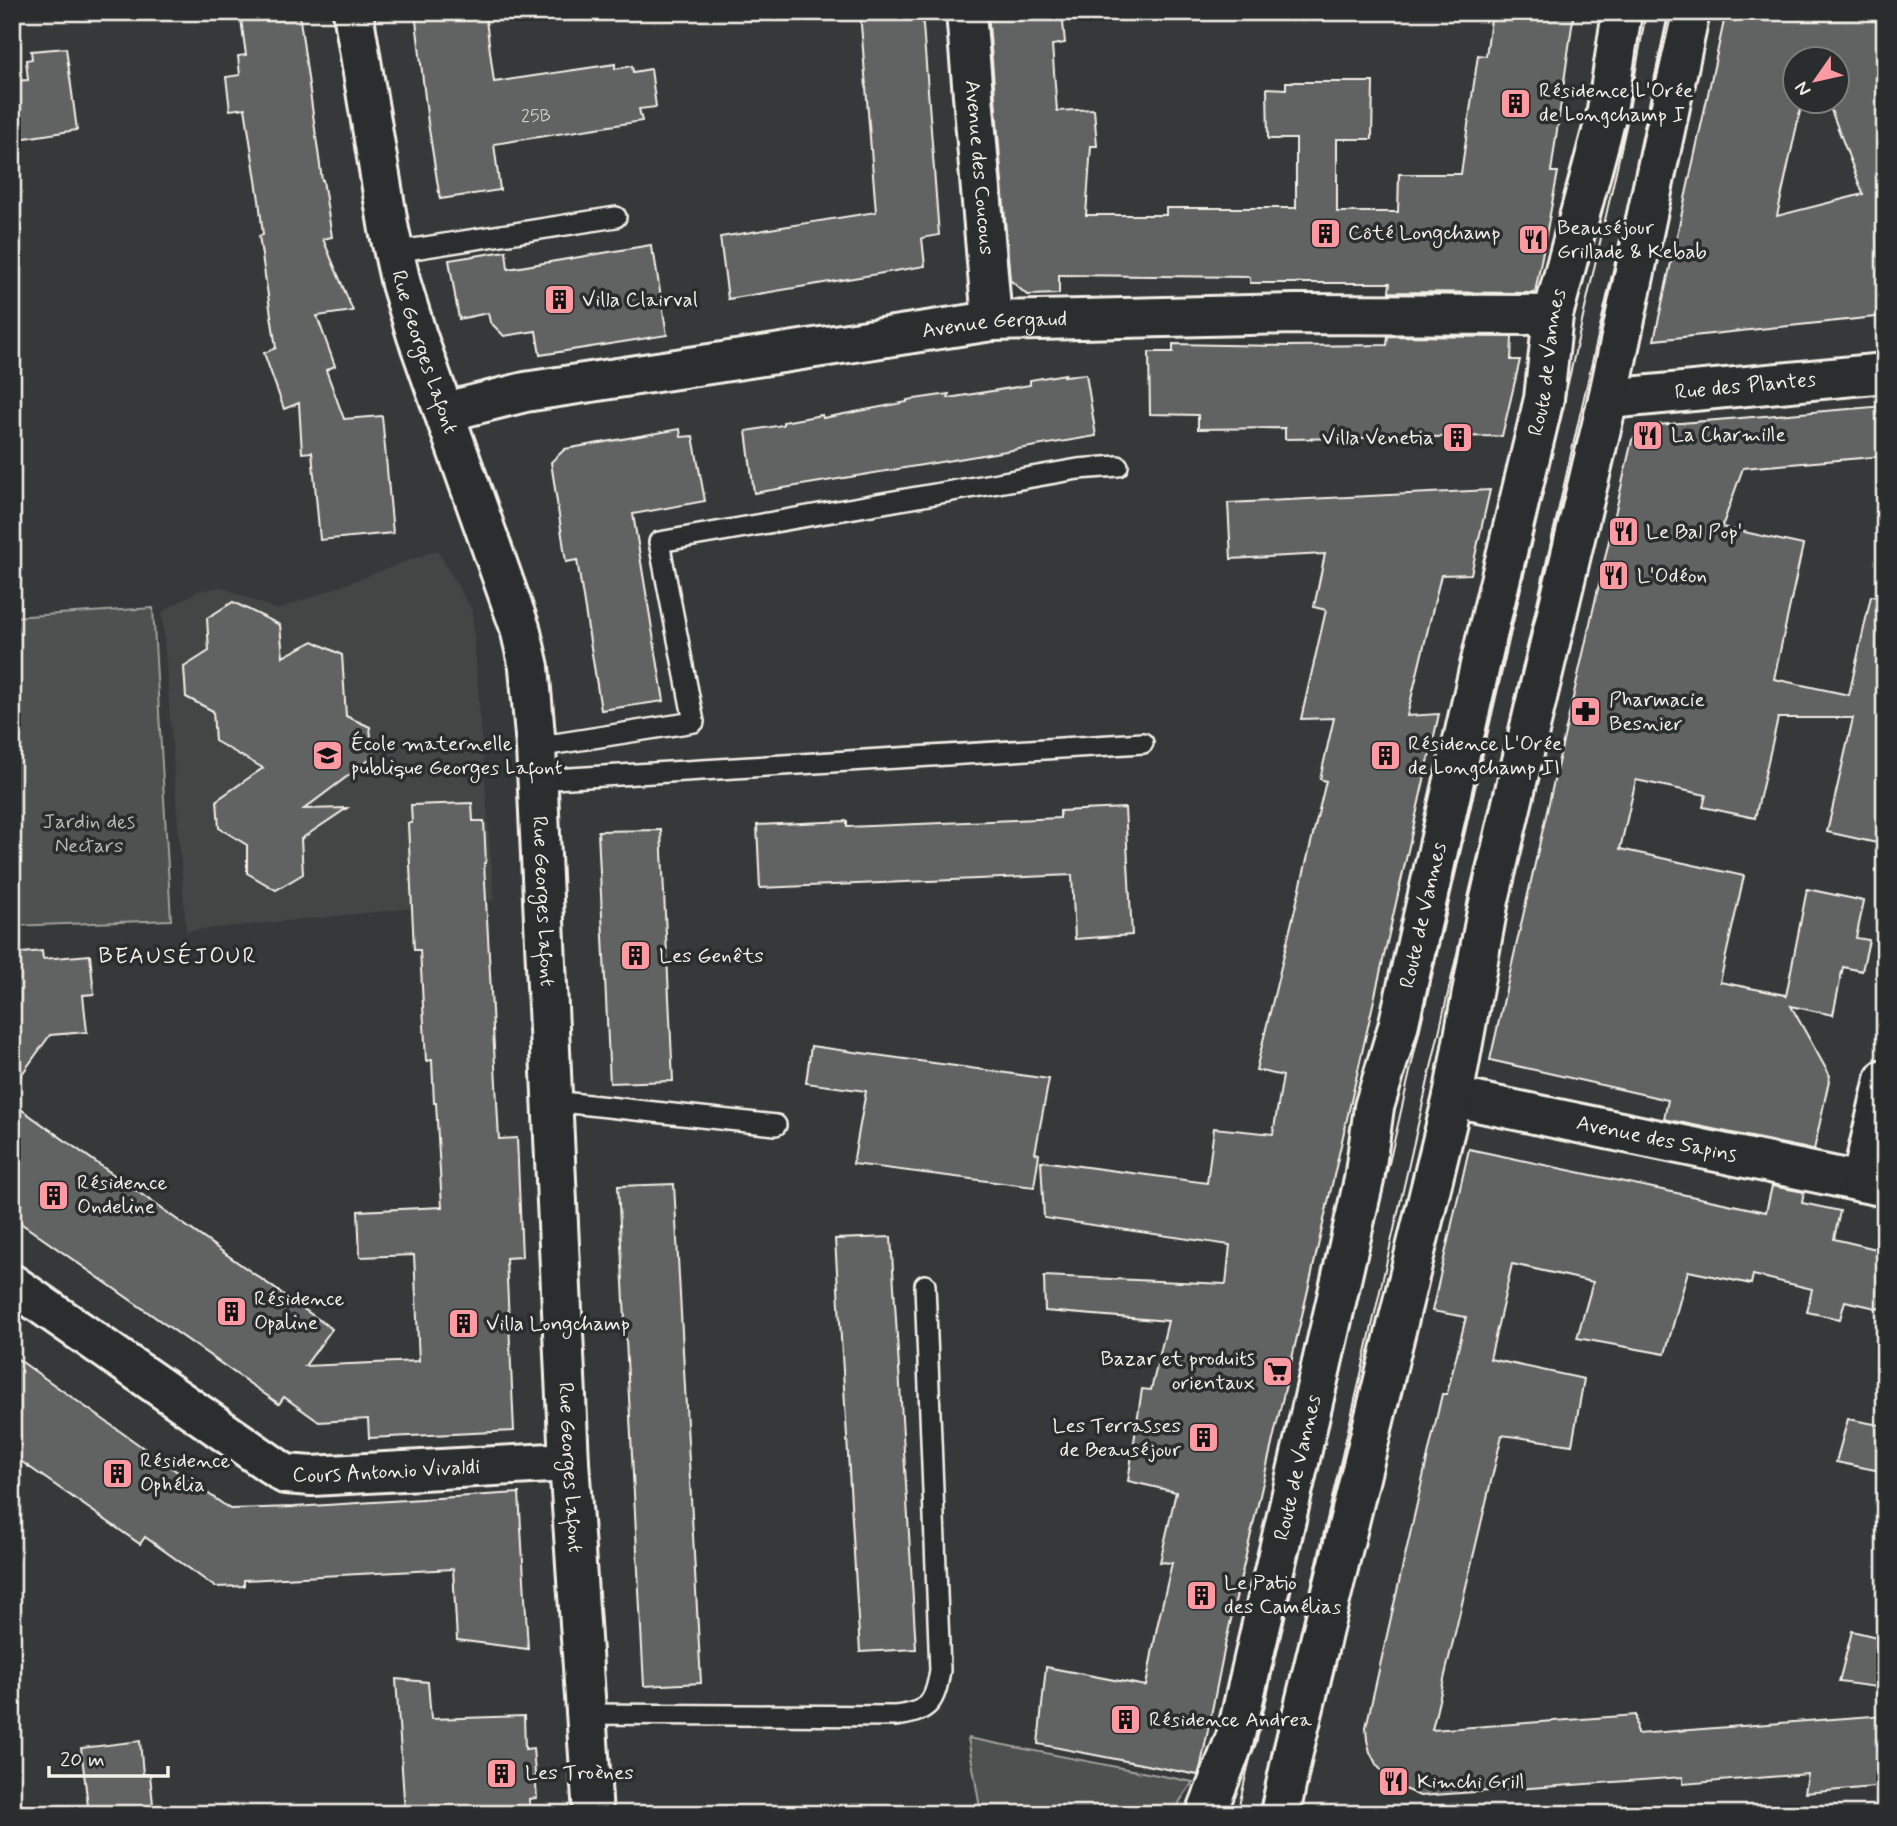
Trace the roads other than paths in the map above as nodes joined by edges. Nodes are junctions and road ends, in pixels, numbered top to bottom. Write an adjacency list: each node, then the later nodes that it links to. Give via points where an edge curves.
1 (353, 12): 6 (street, Rue Georges Lafont)
2 (966, 12): 8 (street, Avenue des Coucous)
3 (1622, 12): 7 (street, Route de Vannes, via 1606,117)
4 (1690, 12): 10 (street)
5 (615, 217): 6 (lane)
6 (394, 252): 11 (street, Rue Georges Lafont)
7 (1553, 315): 8 (street, Avenue Gergaud, via 1296,314); 26 (street, Route de Vannes, via 1544,399 1398,1027 1374,1107 1364,1181 1236,1737)
8 (992, 321): 11 (street, Avenue Gergaud, via 525,392)
9 (1885, 373): 10 (street, Rue des Plantes)
10 (1608, 399): 16 (street, via 1489,900)
11 (445, 415): 14 (street, Rue Georges Lafont, via 520,628)
12 (1118, 466): 14 (lane, via 1078,469 659,542 694,722)
13 (1143, 743): 14 (lane)
14 (536, 764): 17 (street, Rue Georges Lafont)
15 (1885, 1079): 19 (street, Avenue des Sapins)
16 (1453, 1097): 19 (street, Avenue des Sapins); 24 (street)
17 (552, 1101): 18 (lane); 22 (street, Rue Georges Lafont)
18 (776, 1125)
19 (1873, 1185)
20 (12, 1284): 22 (street, Cours Antonio Vivaldi, via 285,1474)
21 (925, 1284): 23 (lane, via 940,1670 937,1692 927,1706 895,1716)
22 (569, 1462): 23 (street, Rue Georges Lafont)
23 (586, 1714): 25 (street, Rue Georges Lafont)
24 (1282, 1812)
25 (593, 1814)
26 (1206, 1814)

